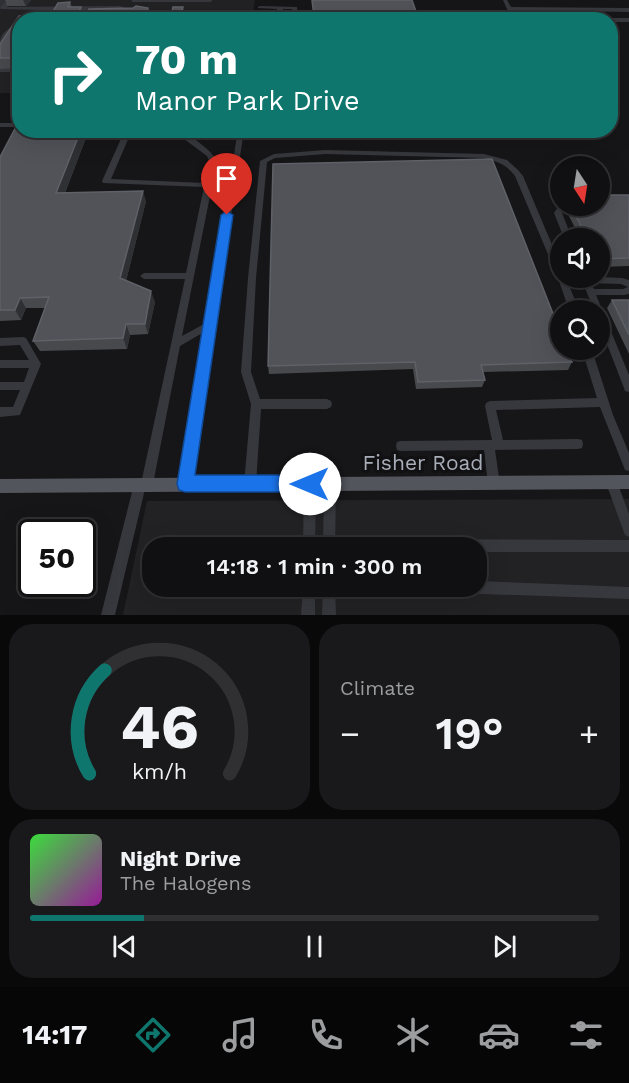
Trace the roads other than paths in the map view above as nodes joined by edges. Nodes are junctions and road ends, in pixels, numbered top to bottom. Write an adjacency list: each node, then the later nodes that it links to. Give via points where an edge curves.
1 (9, 0): 10 (street, via 3,8)
2 (46, 0): 10 (street)
3 (261, 0): 7 (street)
4 (505, 0): 9 (street)
5 (210, 1): 6 (street, via 208,7)
6 (134, 4)
7 (260, 7): 8 (street); 14 (street)
8 (280, 7): 15 (street); 16 (street, via 295,8)
9 (509, 8): 11 (street); 17 (street)
10 (41, 9): 12 (street); 13 (street, via 120,8)
11 (629, 9)
12 (37, 12)
13 (132, 12)
14 (260, 12)
15 (280, 12)
16 (295, 12)
17 (511, 12)
18 (12, 29): 19 (street)
19 (0, 41)
20 (125, 138): 23 (street, via 106,181)
21 (186, 138): 23 (street, via 213,161)
22 (240, 138): 33 (street)
23 (208, 185): 26 (street)
24 (550, 251): 44 (street, via 519,176 501,159 337,153 274,156 264,161 246,372)
25 (144, 276): 26 (street)
26 (189, 276): 36 (street)
27 (610, 280): 28 (street)
28 (629, 284)
29 (589, 288): 31 (street)
30 (629, 290): 31 (street)
31 (591, 292): 32 (street)
32 (594, 300)
33 (210, 325): 36 (street); 54 (street)
34 (610, 340): 42 (street)
35 (0, 342): 39 (street, via 23,341)
36 (176, 344): 53 (street)
37 (590, 360): 43 (street)
38 (0, 364): 39 (street)
39 (36, 364): 41 (street)
40 (0, 386): 41 (street)
41 (27, 386): 46 (street, via 16,412)
42 (629, 388)
43 (604, 402): 48 (street, via 490,406); 50 (street)
44 (256, 404): 45 (street); 55 (street)
45 (327, 404)
46 (0, 412)
47 (578, 444): 48 (street)
48 (494, 445): 49 (street); 58 (street)
49 (400, 446)
50 (629, 466)
51 (629, 482): 52 (main road, Fisher Road)
52 (612, 483): 58 (main road, Fisher Road); 60 (street)
53 (144, 484): 54 (main road, Fisher Road); 59 (main road, Fisher Road); 69 (street)
54 (185, 484): 55 (main road, Fisher Road)
55 (250, 484): 56 (main road, Fisher Road)
56 (310, 484): 57 (main road, Fisher Road); 61 (street)
57 (330, 484): 58 (main road, Fisher Road); 62 (street)
58 (494, 484)
59 (0, 486)
60 (629, 531)
61 (309, 537)
62 (329, 537)
63 (487, 545): 64 (street)
64 (629, 546)
65 (487, 588): 66 (street)
66 (629, 592)
67 (309, 597): 70 (street)
68 (329, 597): 71 (street)
69 (108, 615)
70 (308, 615)
71 (329, 615)

